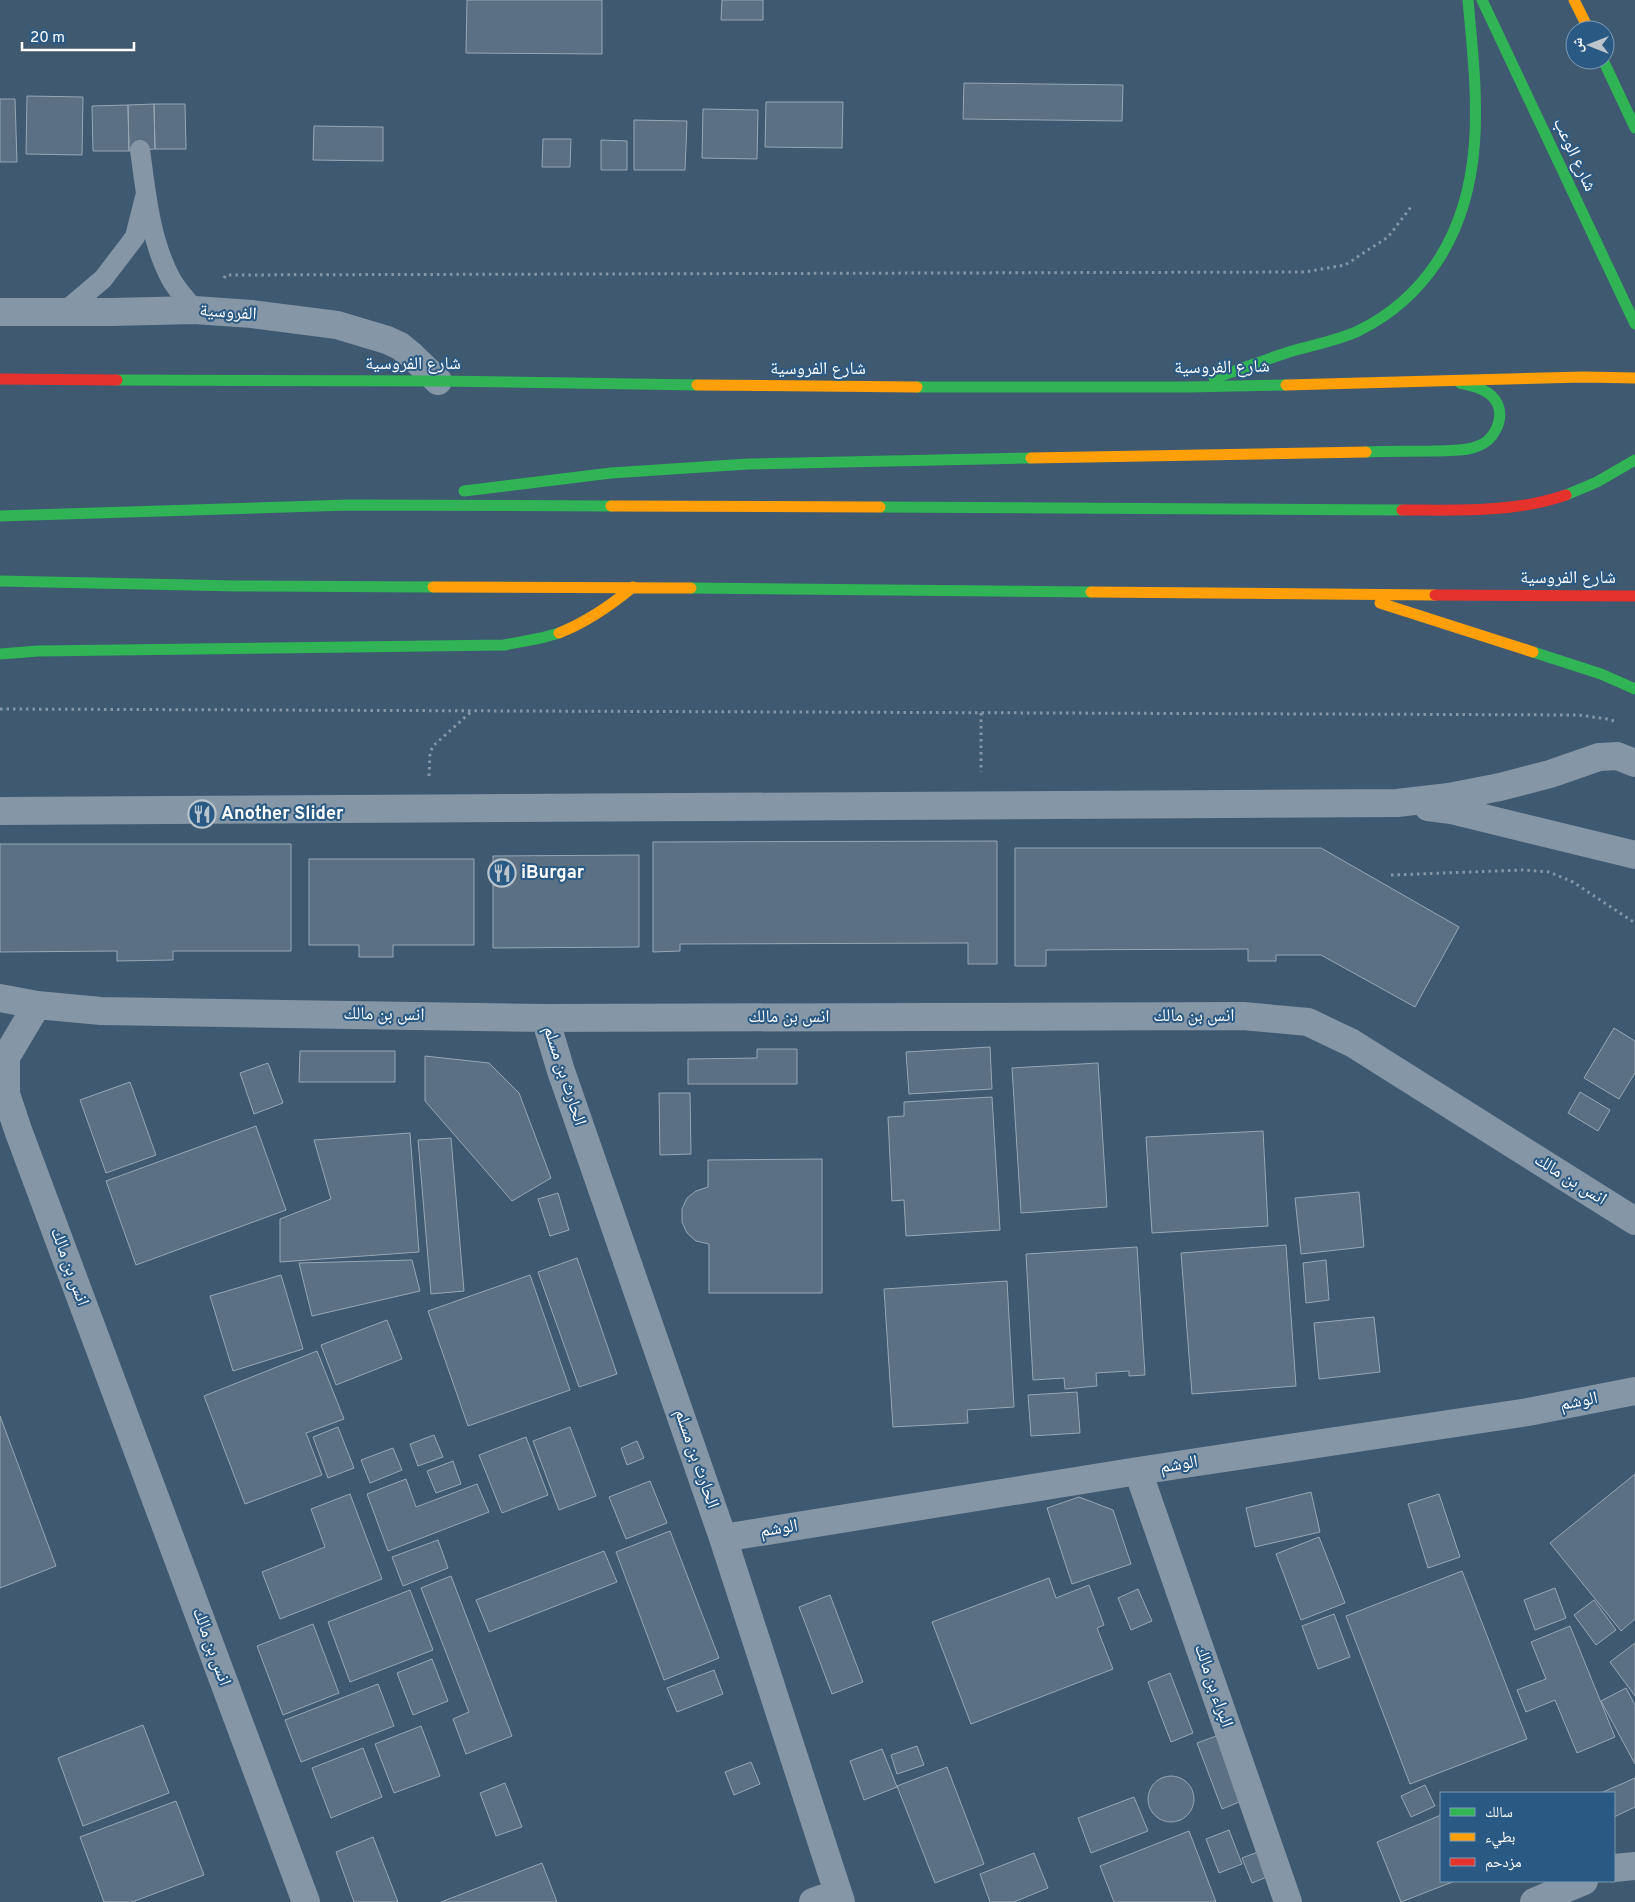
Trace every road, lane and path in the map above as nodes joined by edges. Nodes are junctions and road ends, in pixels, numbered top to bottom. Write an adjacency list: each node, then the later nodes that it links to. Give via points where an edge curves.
1 (1468, 0): 18 (main road, via 1475,83 1474,163 1465,208 1443,256 1421,285 1366,327 1334,341)
2 (1482, 0): 13 (main road, شارع الوعب)
3 (1574, 0): 4 (main road)
4 (1583, 20)
5 (1608, 70): 6 (main road)
6 (1635, 128)
7 (140, 150): 8 (lane)
8 (146, 192): 10 (lane, via 157,244 171,280); 12 (lane, via 134,237 103,279)
9 (1411, 207): 10 (path, via 1388,237 1345,265 1305,272 226,275)
10 (194, 310): 12 (street, الفروسية); 17 (street, الفروسية, via 252,314 360,331 400,346)
11 (0, 312): 12 (street, الفروسية)
12 (64, 312)
13 (1635, 324)
14 (1635, 378): 16 (main road, شارع الفروسية)
15 (0, 379): 17 (main road, شارع الفروسية)
16 (1450, 380): 18 (main road, شارع الفروسية); 20 (main road, via 1482,389 1498,405 1499,424 1488,440 1480,445 1450,451 748,464 611,473)
17 (438, 381): 18 (main road, شارع الفروسية, via 820,387)
18 (1188, 386)
19 (1635, 460): 20 (main road, via 1594,484 1553,501 1482,510)
20 (349, 505): 21 (main road)
21 (0, 516)
22 (0, 581): 23 (main road, شارع الفروسية, via 237,586)
23 (633, 587): 24 (main road, شارع الفروسية); 26 (main road, via 615,603 574,628 551,637 504,645)
24 (1355, 595): 25 (main road, شارع الفروسية); 27 (main road, via 1601,674)
25 (1635, 596)
26 (0, 654)
27 (1635, 689)
28 (0, 709): 29 (path)
29 (472, 711): 30 (path); 35 (path, via 438,740 430,753)
30 (982, 713): 31 (path, via 1579,715); 34 (path)
31 (1616, 722)
32 (1635, 763): 33 (street, via 1617,756 1599,757 1500,787)
33 (1397, 803): 34 (street); 37 (street, via 1451,810)
34 (982, 805): 35 (street)
35 (431, 809): 36 (street)
36 (0, 811)
37 (1632, 851)
38 (1391, 875): 39 (path, via 1549,872 1573,882)
39 (1635, 923)
40 (0, 998): 41 (street)
41 (37, 1004): 42 (street, انس بن مالك, via 101,1011); 51 (street, انس بن مالك, via 6,1057 6,1094)
42 (545, 1018): 43 (street, انس بن مالك, via 1244,1016 1308,1022 1352,1043); 46 (street, الحارث بن مسلم)
43 (1635, 1221)
44 (1635, 1392): 45 (street, الوشم, via 1528,1412)
45 (1138, 1471): 46 (street, الوشم); 52 (street, البراء بن مالك)
46 (723, 1538): 50 (street, الحارث بن مسلم)
47 (1635, 1866): 48 (street)
48 (1615, 1868)
49 (1582, 1882): 53 (street)
50 (830, 1899)
51 (306, 1902)
52 (1288, 1902)
53 (1534, 1902)

